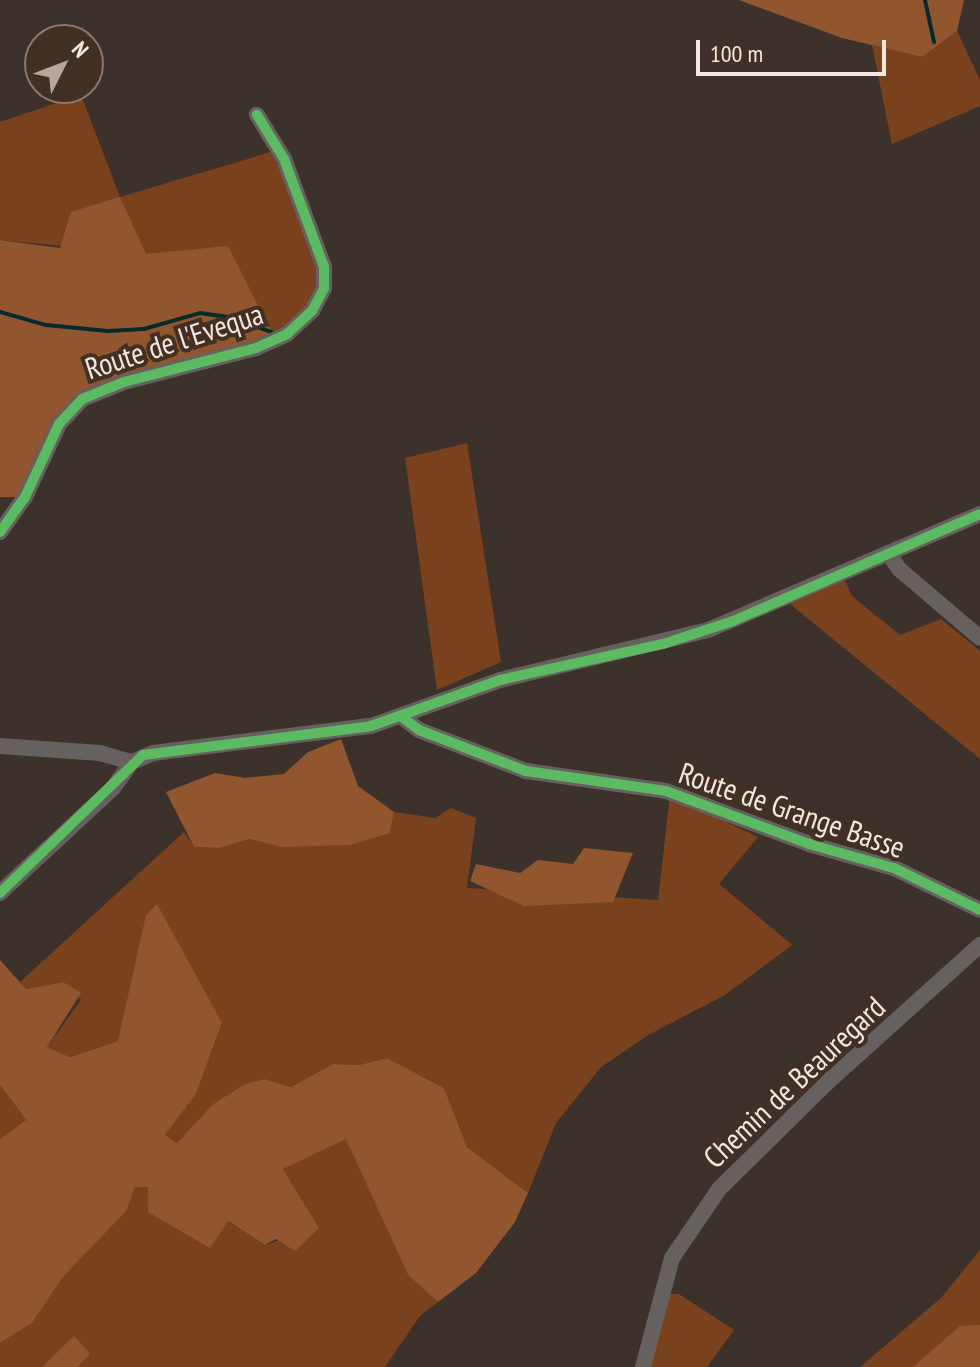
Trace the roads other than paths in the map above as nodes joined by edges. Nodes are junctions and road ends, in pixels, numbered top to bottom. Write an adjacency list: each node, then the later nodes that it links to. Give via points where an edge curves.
1 (257, 115): 3 (street, Route de l'Evequa, via 284,159 324,267 324,288 312,311 287,334 256,348 124,382 82,399 59,424 25,497)
2 (980, 514): 4 (street)
3 (0, 532)
4 (888, 553): 5 (street, via 899,569); 6 (street, via 708,630 500,680)
5 (980, 638)
6 (402, 717): 8 (street, via 345,731 153,753); 10 (street, Route de Grange Basse, via 419,730 526,771 666,791 809,844 894,868)
7 (0, 746): 8 (street, via 100,753)
8 (132, 762): 9 (street, via 113,788)
9 (0, 893)
10 (980, 910)
11 (980, 945): 12 (street, Chemin de Beauregard, via 719,1189 672,1258)
12 (643, 1367)

